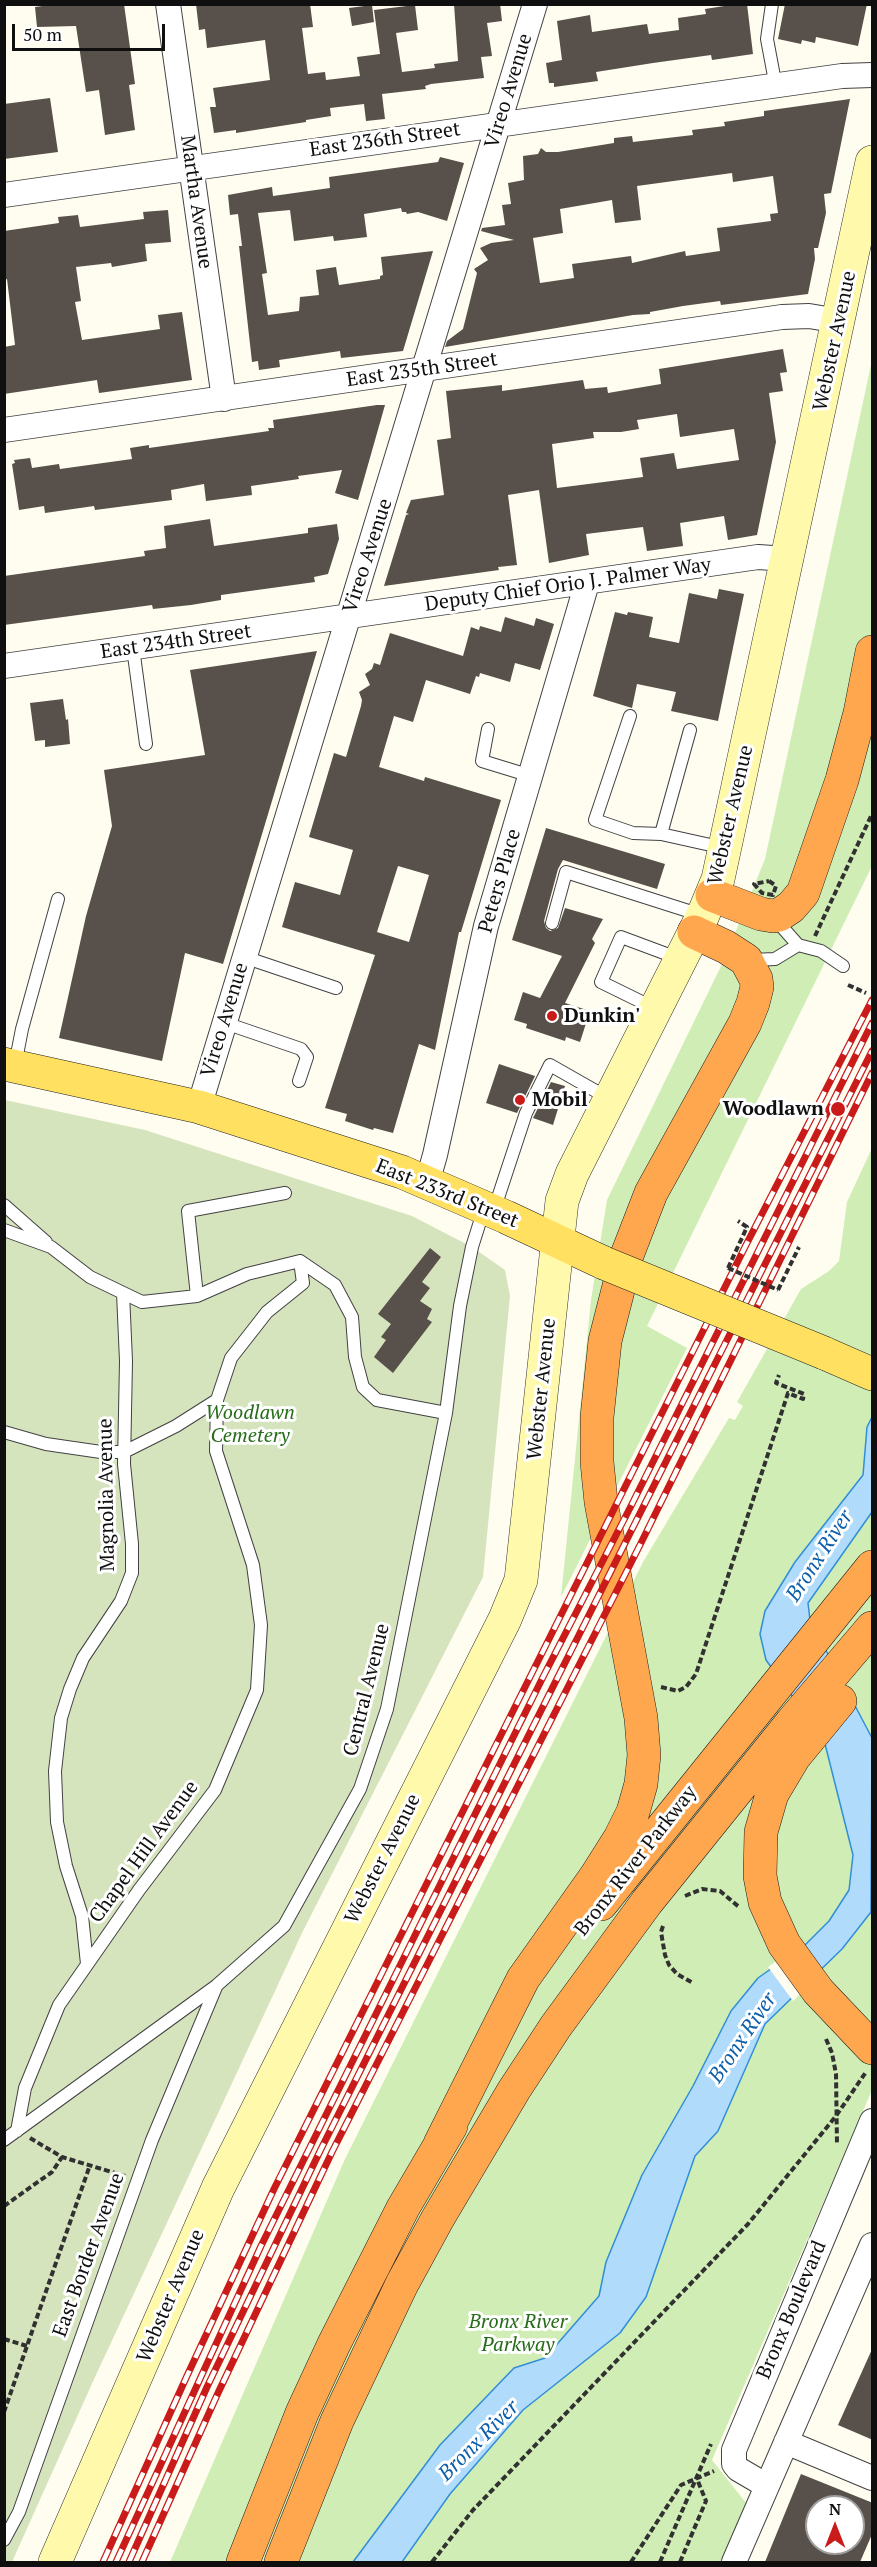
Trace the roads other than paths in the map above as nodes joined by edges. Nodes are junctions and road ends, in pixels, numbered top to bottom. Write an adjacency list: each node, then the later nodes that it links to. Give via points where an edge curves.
1 (168, 4): 8 (street, Martha Avenue)
2 (536, 4): 6 (street, Vireo Avenue)
3 (772, 4): 5 (lane, via 767,39)
4 (873, 75): 5 (street, East 236th Street)
5 (776, 87): 6 (street, East 236th Street)
6 (499, 124): 8 (street, East 236th Street); 11 (street, Vireo Avenue)
7 (873, 162): 10 (main road, Webster Avenue)
8 (191, 168): 9 (street, East 236th Street); 12 (street, Martha Avenue)
9 (4, 195)
10 (839, 321): 11 (street, East 235th Street, via 782,317); 14 (main road, Webster Avenue)
11 (425, 370): 12 (street, East 235th Street); 16 (street, Vireo Avenue)
12 (224, 399): 13 (street, East 235th Street)
13 (4, 430)
14 (788, 559): 15 (street, Deputy Chief Orio J. Palmer Way, via 758,557); 26 (main road, Webster Avenue)
15 (587, 583): 16 (street, Deputy Chief Orio J. Palmer Way); 24 (street, Peters Place)
16 (348, 618): 17 (street, East 234th Street); 32 (street, Vireo Avenue)
17 (133, 648): 19 (street, East 234th Street); 23 (lane)
18 (873, 652): 28 (highway, via 842,780 806,885 791,907)
19 (4, 666)
20 (630, 716): 25 (lane, via 595,820 633,833)
21 (488, 729): 24 (lane, via 482,761)
22 (690, 730): 25 (lane)
23 (146, 744)
24 (531, 776): 42 (street, Peters Place, via 478,955)
25 (662, 834): 26 (lane)
26 (725, 849): 30 (main road, Webster Avenue, via 718,879)
27 (58, 899): 38 (lane)
28 (773, 916): 30 (highway, via 760,914); 31 (lane)
29 (552, 923): 30 (lane, via 566,872)
30 (697, 925): 33 (highway); 36 (main road, Webster Avenue); 36 (lane, via 621,937 602,982)
31 (803, 946): 33 (lane, via 776,959); 34 (lane, via 821,951)
32 (244, 957): 35 (lane); 37 (street, Vireo Avenue)
33 (746, 960): 68 (highway, via 756,979 753,1003 651,1194 627,1255 604,1341 597,1462 641,1718 644,1770 638,1799 609,1856 523,1979)
34 (843, 966)
35 (336, 988)
36 (655, 1009): 40 (main road, Webster Avenue)
37 (225, 1023): 39 (lane, via 301,1049 307,1058); 41 (street, Vireo Avenue)
38 (9, 1065): 41 (main road, East 233rd Street)
39 (299, 1081)
40 (609, 1098): 45 (lane, Central Avenue, via 550,1065 526,1113); 47 (main road, Webster Avenue, via 568,1183)
41 (200, 1107): 42 (main road, East 233rd Street)
42 (427, 1183): 45 (main road, East 233rd Street)
43 (285, 1193): 51 (lane, via 188,1211)
44 (4, 1205): 48 (lane)
45 (489, 1209): 47 (main road, East 233rd Street); 54 (lane, Central Avenue, via 472,1247)
46 (4, 1230): 48 (lane)
47 (556, 1242): 52 (main road, East 233rd Street, bridge); 74 (main road, Webster Avenue, via 521,1580 505,1619 218,2188)
48 (51, 1247): 50 (lane, via 90,1277)
49 (300, 1261): 51 (lane, via 247,1274); 53 (lane, Chapel Hill Avenue, via 303,1283 267,1312 231,1358); 54 (lane, via 335,1285 352,1317 355,1357 363,1387 377,1400)
50 (123, 1293): 51 (lane, via 142,1302); 56 (lane, Magnolia Avenue)
51 (197, 1296)
52 (873, 1374)
53 (218, 1400): 56 (lane); 60 (lane, Chapel Hill Avenue, via 216,1451 253,1564 256,1585 261,1625 257,1690 215,1790)
54 (446, 1413): 61 (lane, Central Avenue, via 387,1709 360,1789 284,1926)
55 (4, 1432): 56 (lane, via 46,1444)
56 (124, 1452): 60 (lane, Magnolia Avenue, via 132,1573 121,1600 83,1658 70,1689 61,1718 55,1771 57,1822 82,1916)
57 (873, 1567): 68 (highway, Bronx River Parkway, via 609,1893 509,2034)
58 (868, 1649): 59 (highway, Bronx River Parkway)
59 (800, 1731): 63 (highway, via 767,1805 761,1832 757,1914 794,1959); 76 (highway, Bronx River Parkway, via 646,1902 550,2035 475,2153 369,2352)
60 (87, 1964): 66 (lane, Chapel Hill Avenue, via 59,2005 26,2088)
61 (216, 1986): 66 (lane, Central Avenue); 73 (lane, East Border Avenue, via 152,2140 19,2512)
62 (873, 2019): 63 (highway, via 849,2017)
63 (831, 2024): 64 (highway)
64 (869, 2060)
65 (873, 2121): 72 (street, Bronx Boulevard, via 734,2450 738,2469)
66 (18, 2131): 67 (lane, Central Avenue)
67 (4, 2140)
68 (440, 2144): 75 (highway, Bronx River Parkway, via 334,2344)
69 (873, 2245): 70 (street)
70 (786, 2442): 71 (street); 72 (street)
71 (873, 2478)
72 (767, 2487): 77 (street)
73 (4, 2540)
74 (55, 2562)
75 (243, 2562)
76 (281, 2562)
77 (734, 2562)

